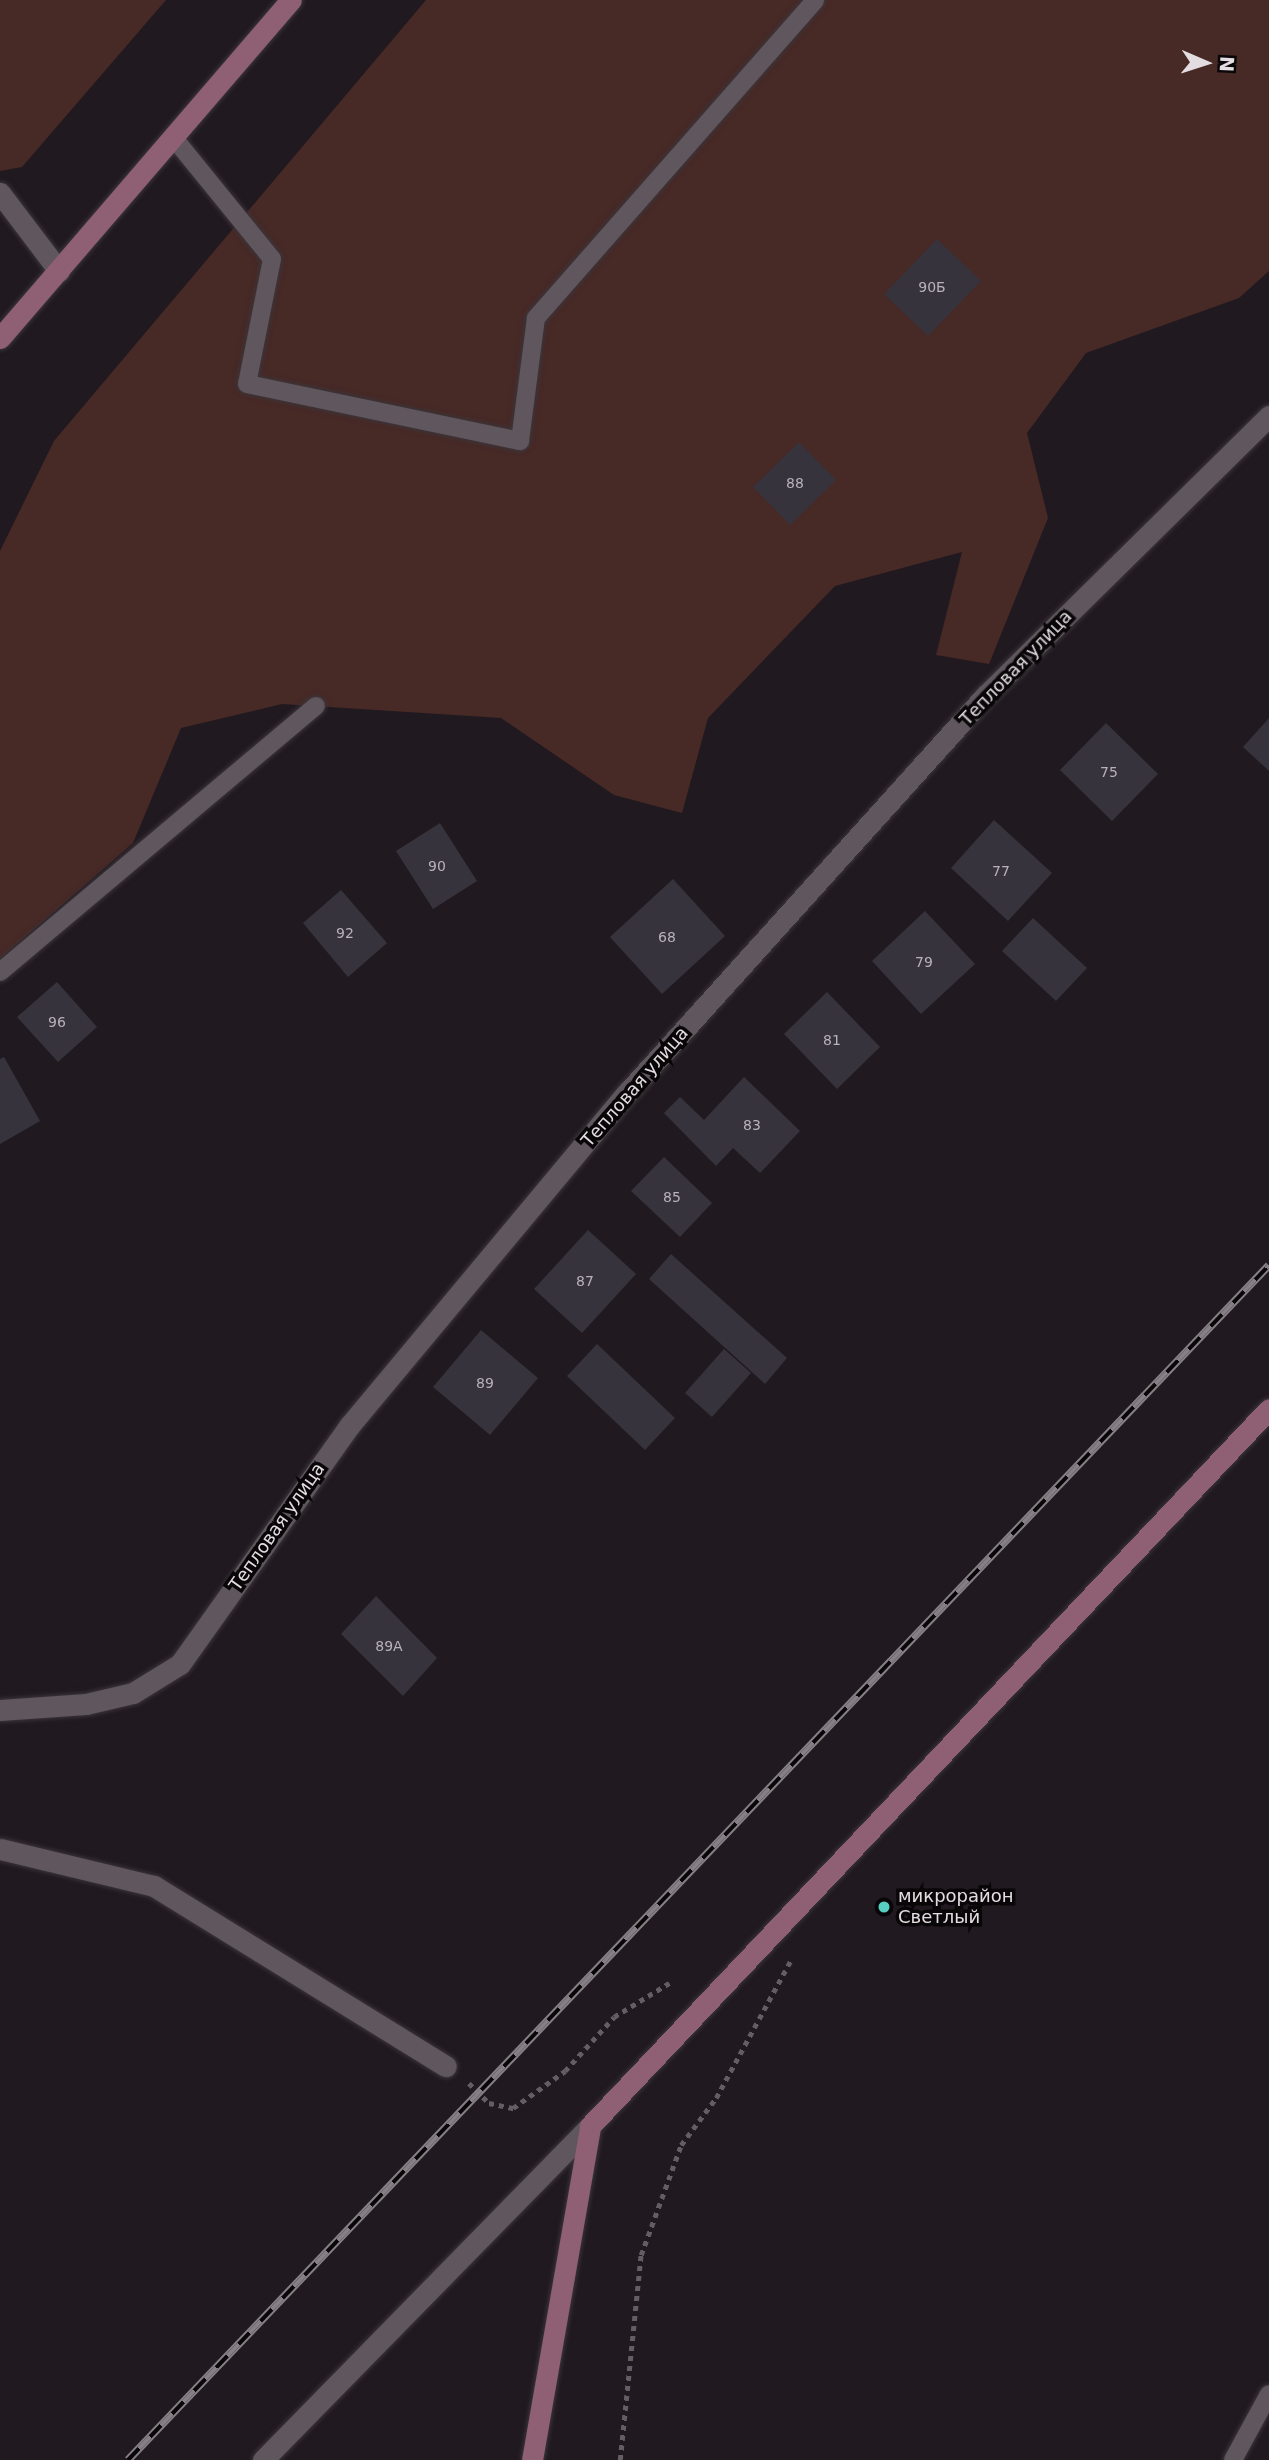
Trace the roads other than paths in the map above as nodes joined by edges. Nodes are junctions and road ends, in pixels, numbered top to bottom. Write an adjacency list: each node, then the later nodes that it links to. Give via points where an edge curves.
1 (291, 0): 3 (street)
2 (815, 0): 3 (lane, via 536,318 520,441 247,384 272,259)
3 (173, 137): 5 (street)
4 (0, 193): 5 (street)
5 (60, 271): 6 (street)
6 (0, 338)
7 (1269, 415): 11 (street, Тепловая улица, via 985,696 627,1093 350,1425 180,1664 133,1693 86,1704)
8 (316, 706): 9 (lane)
9 (0, 972)
10 (1269, 1409): 14 (street)
11 (0, 1710)
12 (0, 1849): 13 (street, via 153,1886)
13 (446, 2066)
14 (590, 2126): 16 (street); 17 (street)
15 (1269, 2394): 18 (lane)
16 (263, 2460)
17 (531, 2460)
18 (1233, 2460)

